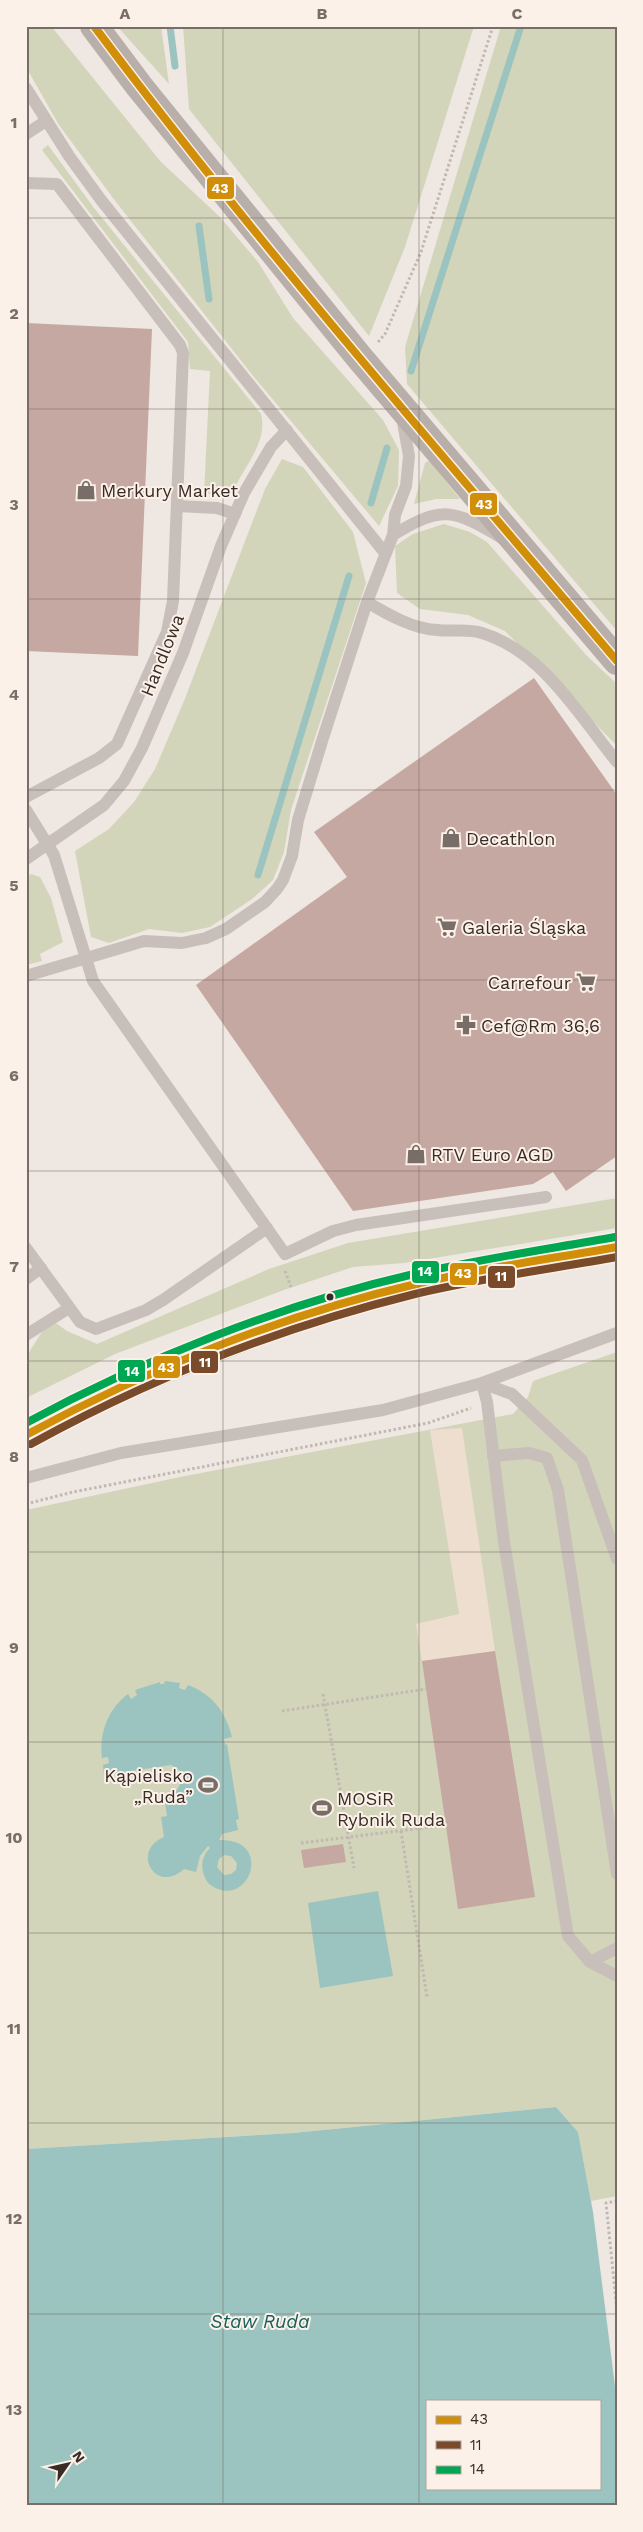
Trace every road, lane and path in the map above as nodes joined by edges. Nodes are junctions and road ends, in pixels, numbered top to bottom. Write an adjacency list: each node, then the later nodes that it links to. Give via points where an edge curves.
1 (94, 26): 7 (main road, via 139,86)
2 (493, 26): 7 (path, via 421,252 385,334)
3 (26, 88): 4 (lane)
4 (46, 121): 5 (lane); 9 (lane, via 101,200)
5 (26, 134)
6 (26, 183): 10 (lane, via 57,184 182,349)
7 (360, 357): 8 (main road)
8 (399, 404): 12 (lane, via 409,472); 13 (main road)
9 (288, 430): 11 (lane, Handlowa, via 261,461); 14 (lane)
10 (177, 506): 11 (lane, via 216,508); 18 (lane, via 173,601 167,632 122,737 99,758)
11 (235, 514): 20 (lane, Handlowa, via 183,653 133,765 104,805)
12 (392, 536): 13 (lane, via 424,518 450,514 473,521); 14 (lane)
13 (522, 550): 16 (main road)
14 (385, 553): 15 (lane)
15 (367, 602): 17 (lane, via 423,628 470,630 522,652 542,670); 22 (lane, via 298,820 292,856 278,889 226,929 206,938 182,943 144,941)
16 (617, 661)
17 (617, 762)
18 (26, 797)
19 (26, 810): 20 (lane)
20 (48, 845): 21 (lane, Handlowa); 22 (lane, via 54,855)
21 (26, 859)
22 (85, 958): 23 (lane); 25 (lane, via 93,981)
23 (26, 976)
24 (546, 1197): 25 (lane, via 356,1225 333,1231 285,1254)
25 (266, 1228): 32 (lane, via 164,1300 110,1325 96,1329 88,1327)
26 (617, 1247): 36 (main road, via 457,1276 359,1298 134,1381)
27 (26, 1248): 28 (lane)
28 (41, 1268): 29 (lane); 32 (lane)
29 (26, 1279)
30 (289, 1282): 31 (path)
31 (291, 1287)
32 (69, 1308): 34 (lane)
33 (617, 1333): 35 (lane)
34 (26, 1335)
35 (482, 1383): 37 (lane); 38 (lane, via 383,1410 121,1453); 39 (lane, via 512,1394 582,1460)
36 (26, 1435)
37 (493, 1456): 48 (lane, via 529,1453 547,1458 558,1490); 50 (lane, via 568,1936)
38 (26, 1478)
39 (617, 1559)
40 (426, 1689): 42 (path)
41 (323, 1694): 42 (path)
42 (325, 1704): 43 (path); 47 (path)
43 (282, 1711)
44 (446, 1825): 45 (path)
45 (401, 1831): 46 (path); 52 (path)
46 (301, 1843)
47 (354, 1868)
48 (617, 1874)
49 (617, 1948): 50 (lane)
50 (590, 1962): 51 (lane)
51 (617, 1976)
52 (427, 1996)
53 (617, 2201): 54 (path, via 606,2203)
54 (617, 2311)

